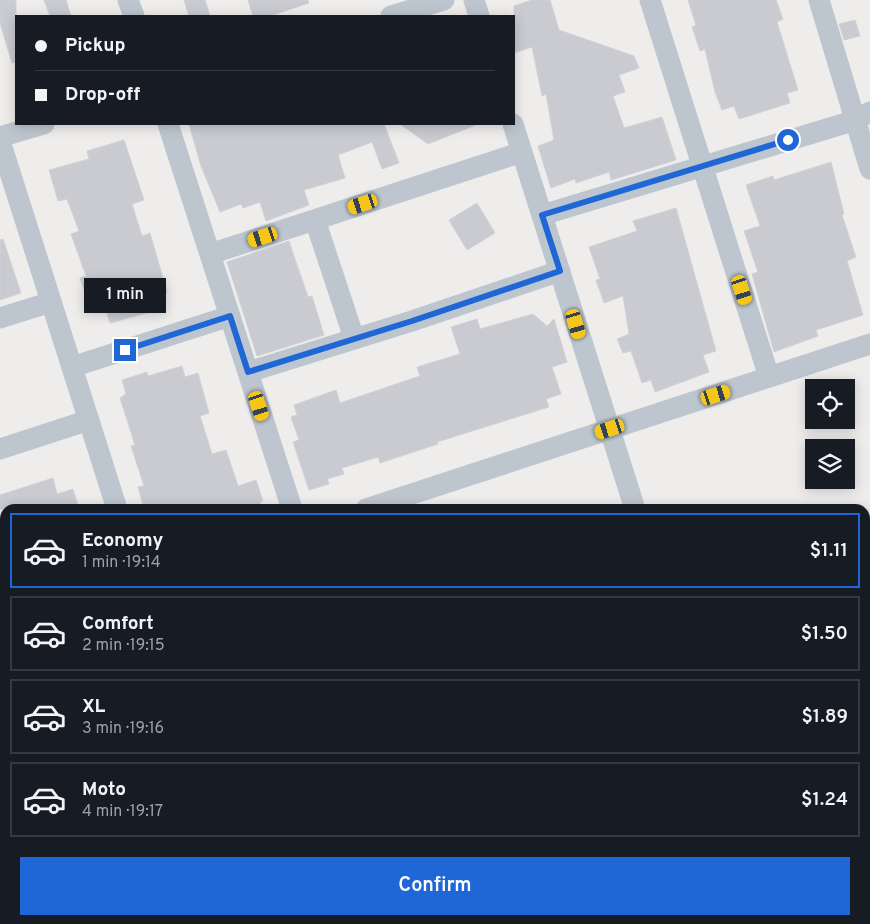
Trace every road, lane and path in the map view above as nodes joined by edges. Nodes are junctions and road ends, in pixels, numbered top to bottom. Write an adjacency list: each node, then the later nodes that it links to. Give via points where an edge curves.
1 (128, 0): 6 (street)
2 (444, 0): 7 (street)
3 (474, 0): 8 (street)
4 (650, 0): 15 (street)
5 (819, 0): 9 (street)
6 (134, 15)
7 (394, 15)
8 (479, 15)
9 (863, 116): 15 (street); 16 (street)
10 (41, 125): 13 (street)
11 (168, 125): 19 (street)
12 (513, 125): 14 (street)
13 (0, 139): 21 (street)
14 (522, 152): 17 (street); 18 (street)
15 (703, 167): 17 (street); 28 (street)
16 (870, 169)
17 (542, 215): 20 (street)
18 (316, 220): 19 (street); 24 (street)
19 (210, 254): 22 (street)
20 (560, 271): 24 (street); 30 (street)
21 (51, 302): 23 (street); 26 (street)
22 (230, 316): 26 (street); 27 (street)
23 (0, 318)
24 (354, 338): 27 (street)
25 (870, 344): 28 (street)
26 (72, 367): 29 (street)
27 (248, 372): 33 (street)
28 (770, 377): 30 (street)
29 (89, 420): 31 (street); 32 (street)
30 (610, 429): 34 (street); 35 (street)
31 (0, 449)
32 (115, 504)
33 (290, 504)
34 (381, 504)
35 (633, 504)

